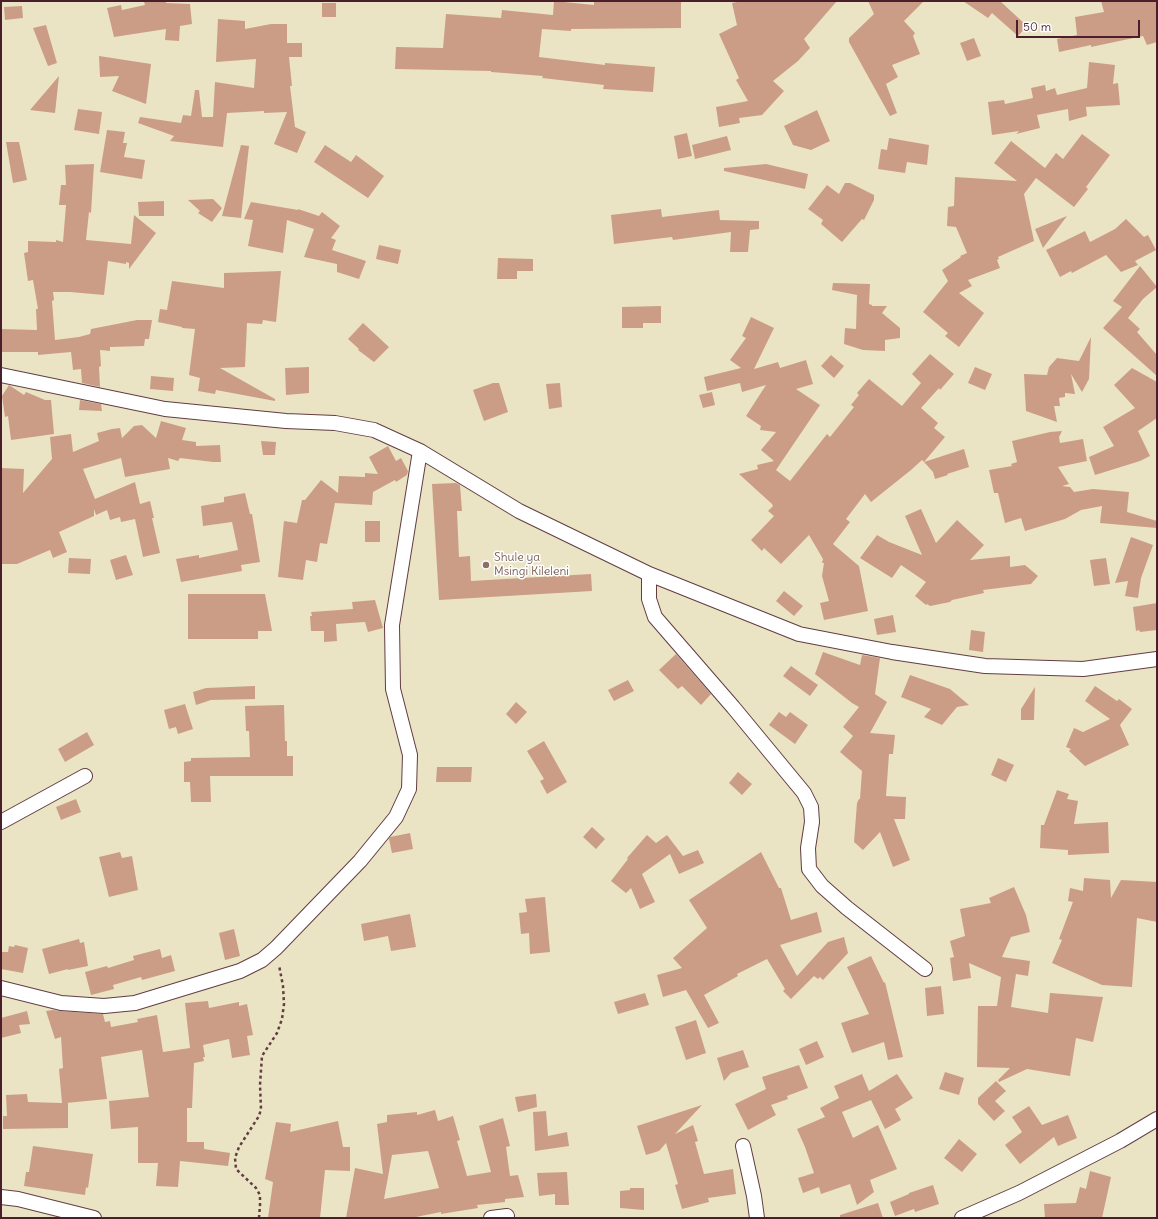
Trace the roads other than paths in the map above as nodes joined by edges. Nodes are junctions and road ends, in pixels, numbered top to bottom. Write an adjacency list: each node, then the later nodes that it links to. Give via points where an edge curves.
1 (1, 375): 2 (street, via 165,409 334,423 374,430)
2 (420, 451): 3 (street, via 519,511); 8 (street, via 392,625 393,689 410,755 409,789 396,817 360,860 276,948 262,960 240,971 135,1003 104,1006 61,1003)
3 (649, 574): 4 (street, via 799,634 892,652 985,666 1083,669); 7 (street, via 649,599 655,617 804,793 810,807 812,822 808,848 809,869 822,886 847,908)
4 (1157, 659)
5 (85, 776): 6 (street)
6 (1, 822)
7 (925, 969)
8 (1, 988)
9 (1157, 1119): 16 (street, via 1019,1193)
10 (743, 1146): 15 (street)
11 (1, 1197): 13 (street)
12 (507, 1216): 14 (street)
13 (94, 1218)
14 (491, 1218)
15 (757, 1218)
16 (962, 1218)

